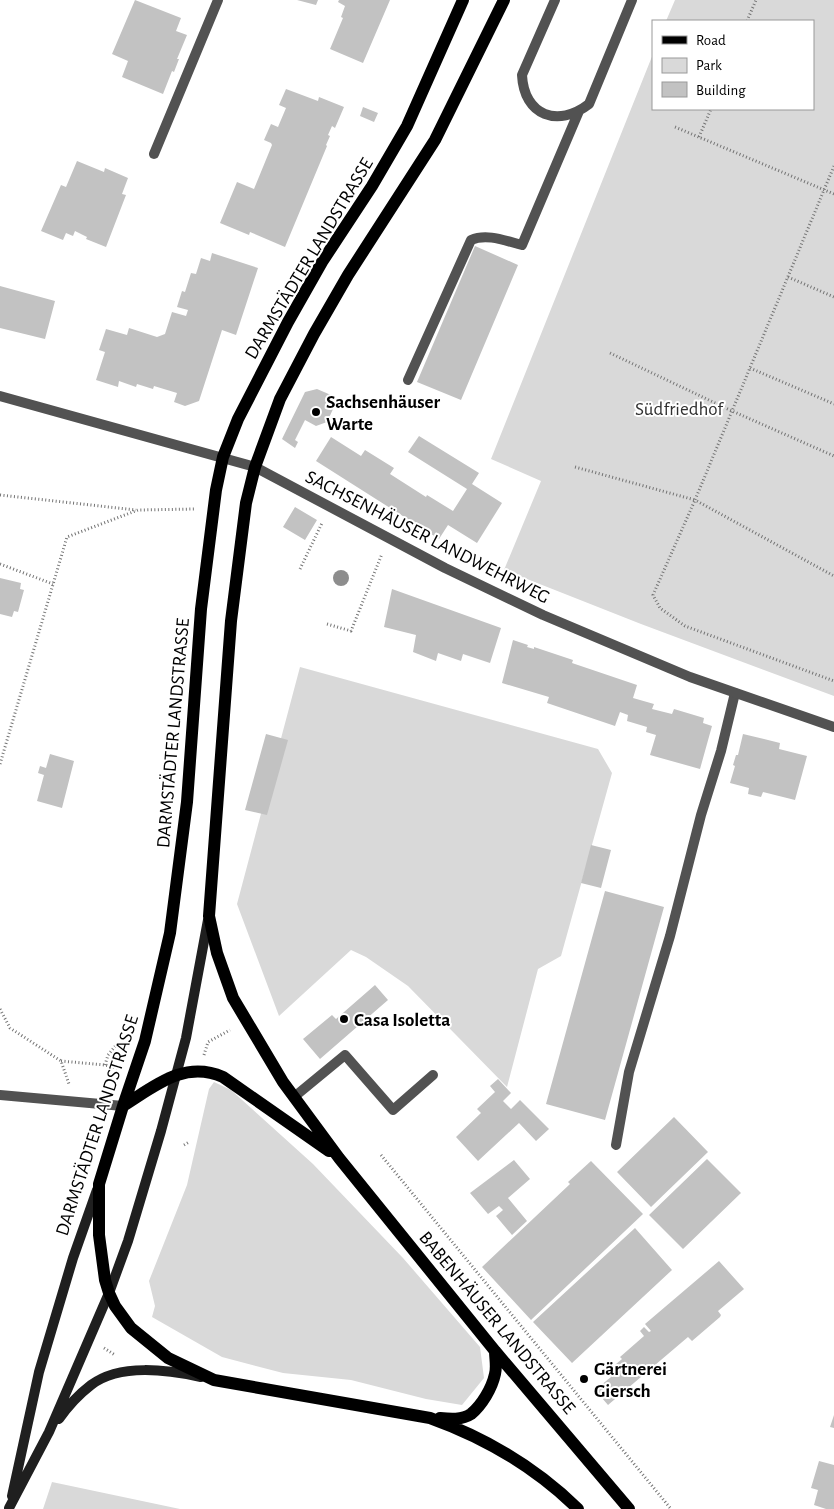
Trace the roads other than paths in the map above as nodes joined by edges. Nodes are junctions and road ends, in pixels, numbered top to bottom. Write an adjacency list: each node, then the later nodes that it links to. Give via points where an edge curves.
1 (218, 0): 7 (street)
2 (463, 0): 10 (main road, DARMSTÄDTER LANDSTRASSE, via 407,126 288,322 238,419)
3 (504, 0): 11 (main road, DARMSTÄDTER LANDSTRASSE, via 435,140 314,334 280,399)
4 (555, 0): 6 (street, via 522,75 523,87 528,101 539,112 554,117)
5 (632, 0): 6 (street, via 589,104)
6 (579, 111): 8 (street, via 522,245 490,238 471,240)
7 (154, 154)
8 (408, 380)
9 (0, 396): 10 (street, SACHSENHÄUSER LANDWEHRWEG)
10 (223, 457): 11 (street, SACHSENHÄUSER LANDWEHRWEG); 19 (main road, DARMSTÄDTER LANDSTRASSE, via 201,609 187,802 170,933 145,1041)
11 (254, 467): 12 (street, SACHSENHÄUSER LANDWEHRWEG, via 542,615); 14 (main road, DARMSTÄDTER LANDSTRASSE, via 246,503 231,621)
12 (735, 693): 13 (street, SACHSENHÄUSER LANDWEHRWEG); 20 (street, via 670,936 629,1072)
13 (834, 727)
14 (209, 916): 15 (main road, DARMSTÄDTER LANDSTRASSE); 18 (main road, DARMSTÄDTER LANDSTRASSE, via 217,953 233,998)
15 (176, 1075): 19 (main road); 21 (main road, via 198,1070 223,1077); 23 (main road, DARMSTÄDTER LANDSTRASSE, via 128,1241)
16 (433, 1075): 18 (street, via 393,1110 345,1055)
17 (0, 1095): 19 (street)
18 (294, 1098): 21 (main road, DARMSTÄDTER LANDSTRASSE)
19 (123, 1106): 22 (main road, DARMSTÄDTER LANDSTRASSE)
20 (616, 1145)
21 (339, 1158): 24 (main road, BABENHÄUSER LANDSTRASSE)
22 (99, 1184): 23 (main road, via 99,1235); 28 (main road, DARMSTÄDTER LANDSTRASSE, via 39,1372)
23 (109, 1293): 25 (main road, via 123,1318 144,1340 168,1358); 27 (main road, DARMSTÄDTER LANDSTRASSE)
24 (495, 1350): 26 (main road, via 496,1373 489,1391 470,1415 453,1419); 30 (main road, BABENHÄUSER LANDSTRASSE)
25 (214, 1380): 26 (main road); 27 (main road, via 173,1371 131,1371 112,1375 92,1384 70,1403)
26 (430, 1418): 29 (main road, via 462,1429 520,1461)
27 (49, 1432): 28 (main road, DARMSTÄDTER LANDSTRASSE)
28 (9, 1509)
29 (578, 1509)
30 (629, 1509)

